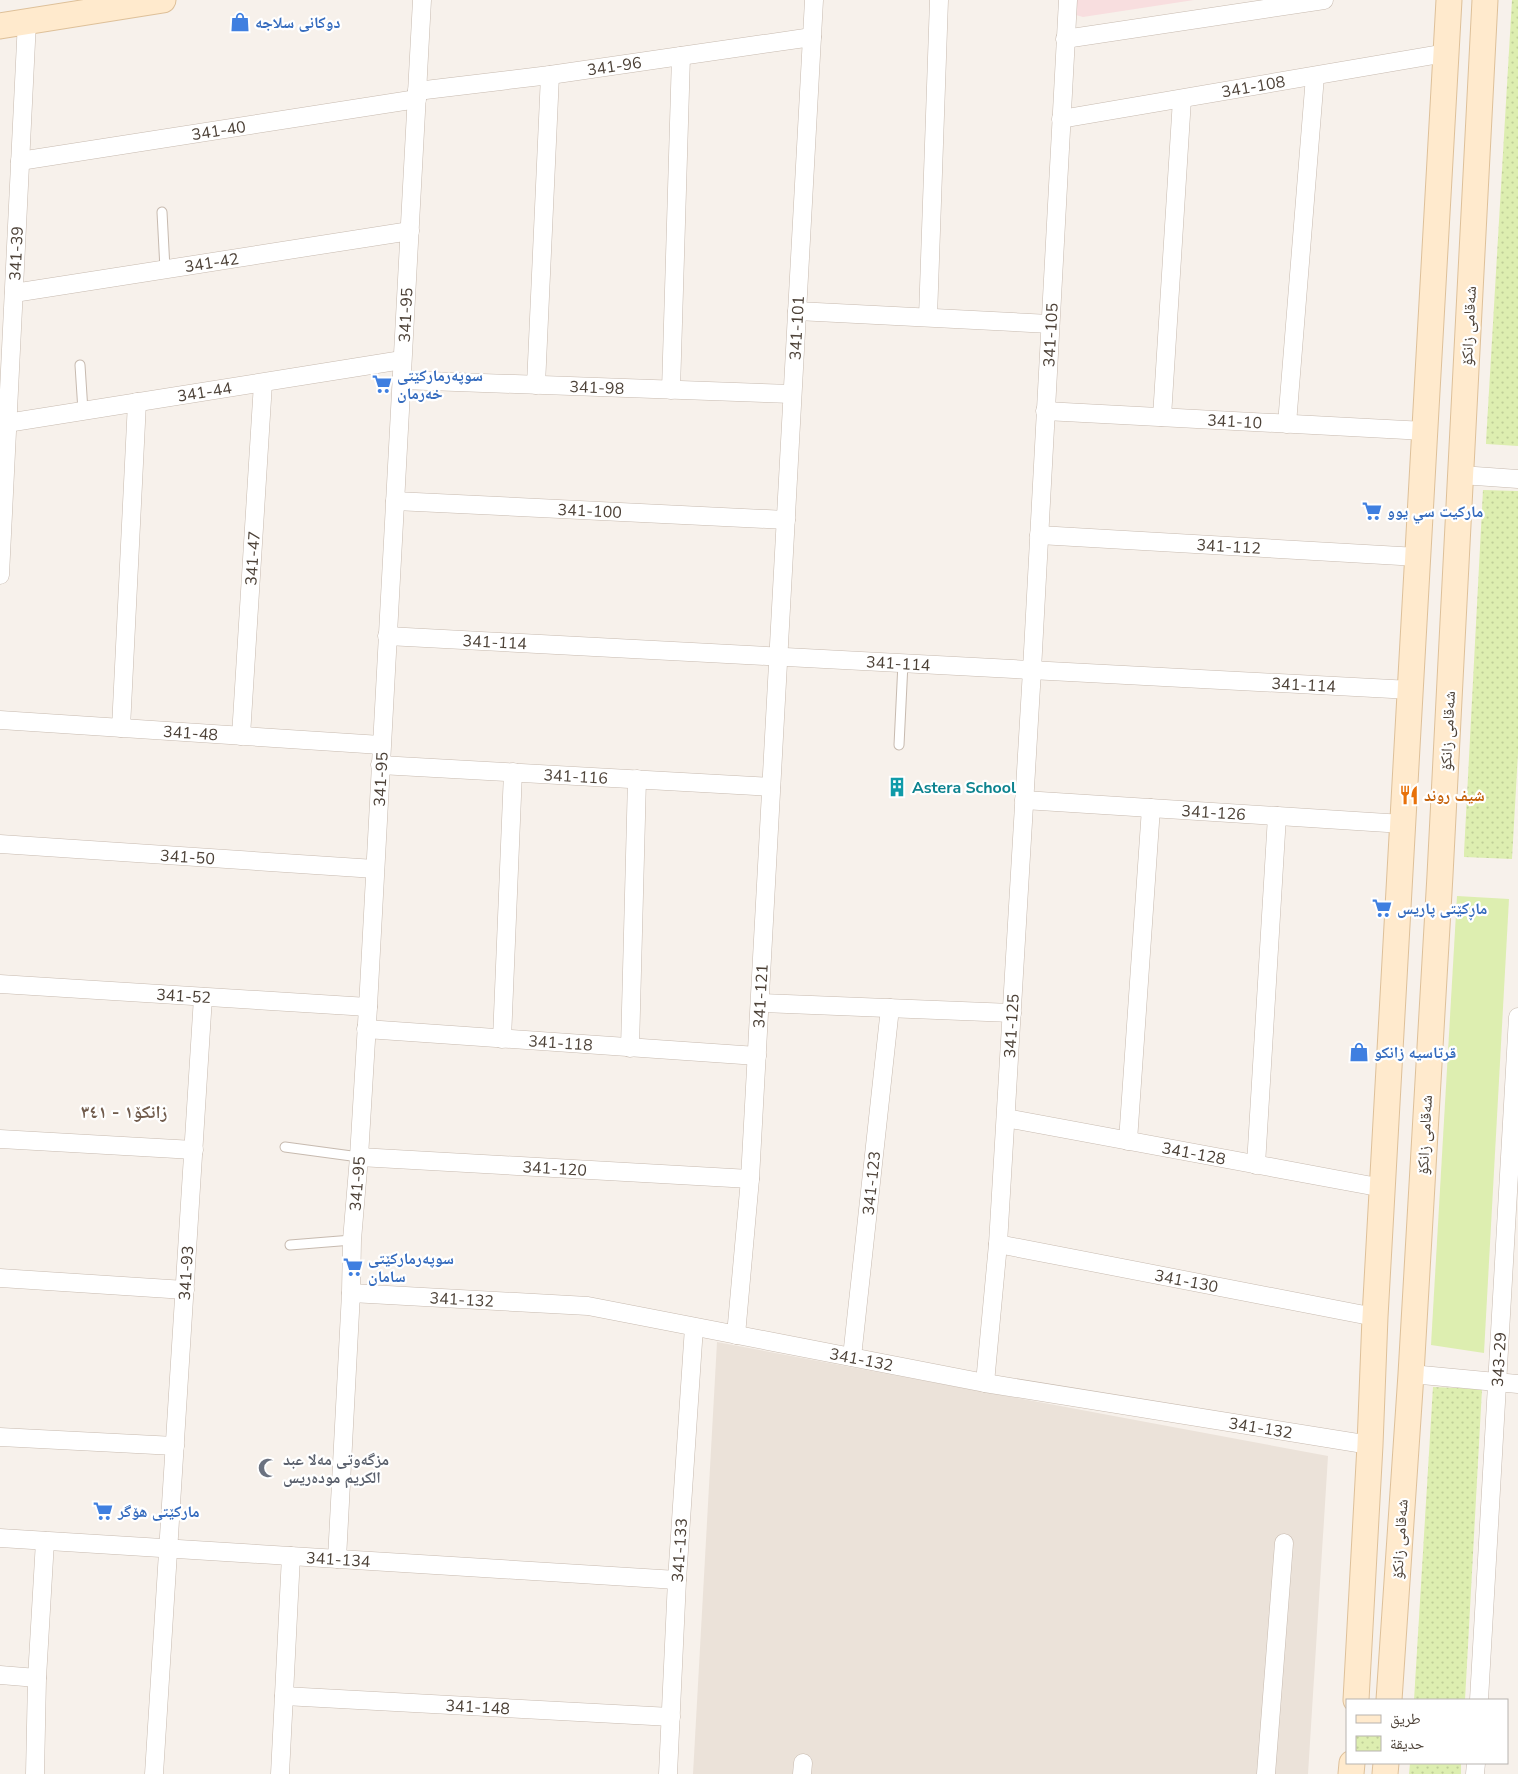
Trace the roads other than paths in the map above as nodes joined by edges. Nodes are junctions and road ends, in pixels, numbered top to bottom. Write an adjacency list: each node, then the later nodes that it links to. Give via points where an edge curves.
1 (164, 0): 9 (main road)
2 (422, 0): 17 (street, 341-95)
3 (814, 0): 11 (street, 341-101)
4 (939, 0): 26 (street)
5 (1068, 0): 12 (street, 341-105)
6 (1324, 0): 12 (street)
7 (1449, 0): 13 (main road, شەقامی زانکۆ)
8 (1485, 0): 43 (main road, شەقامی زانکۆ)
9 (27, 22): 10 (main road); 20 (street, 341-39)
10 (0, 26)
11 (812, 37): 14 (street, 341-96); 25 (street, 341-101)
12 (1066, 39): 19 (street, 341-105)
13 (1446, 53): 16 (street, 341-108); 42 (main road, شەقامی زانکۆ)
14 (681, 56): 15 (street, 341-96); 34 (street)
15 (550, 75): 17 (street, 341-96); 33 (street)
16 (1315, 76): 18 (street, 341-108); 41 (street)
17 (417, 94): 20 (street, 341-40); 22 (street, 341-95)
18 (1182, 99): 19 (street, 341-108); 39 (street)
19 (1061, 119): 27 (street, 341-105)
20 (20, 161): 24 (street, 341-39)
21 (162, 212): 23 (lane)
22 (410, 231): 23 (street, 341-42); 29 (street, 341-95)
23 (165, 269): 24 (street, 341-42)
24 (14, 293): 28 (street, 341-39)
25 (797, 311): 26 (street); 35 (street, 341-101)
26 (928, 317): 27 (street)
27 (1050, 324): 38 (street, 341-105)
28 (5, 351): 40 (street, 341-39)
29 (402, 360): 31 (street, 341-95); 32 (street, 341-44)
30 (80, 365): 37 (lane)
31 (401, 380): 33 (street, 341-98); 45 (street, 341-95)
32 (263, 383): 36 (street, 341-44); 57 (street, 341-47)
33 (536, 384): 34 (street, 341-98)
34 (670, 390): 35 (street, 341-98)
35 (792, 394): 46 (street, 341-101)
36 (137, 402): 37 (street, 341-44); 56 (street)
37 (83, 411): 40 (street, 341-44)
38 (1045, 411): 39 (street, 341-10); 47 (street, 341-105)
39 (1162, 417): 41 (street, 341-10)
40 (7, 422): 49 (street, 341-39)
41 (1287, 424): 42 (street, 341-10)
42 (1425, 431): 48 (main road, شەقامی زانکۆ)
43 (1461, 475): 44 (street); 71 (main road, شەقامی زانکۆ)
44 (1518, 479)
45 (395, 501): 46 (street, 341-100); 50 (street, 341-95)
46 (786, 520): 51 (street, 341-101)
47 (1039, 535): 48 (street, 341-112); 53 (street, 341-105)
48 (1418, 557): 54 (main road, شەقامی زانکۆ)
49 (0, 575)
50 (387, 636): 51 (street, 341-114); 58 (street, 341-95)
51 (778, 656): 52 (street, 341-114); 63 (street, 341-121)
52 (903, 663): 53 (street, 341-114); 59 (lane)
53 (1032, 670): 54 (street, 341-114); 64 (street, 341-125)
54 (1411, 690): 67 (main road, شەقامی زانکۆ)
55 (0, 720): 56 (street, 341-48)
56 (121, 728): 57 (street, 341-48)
57 (241, 736): 58 (street, 341-48)
58 (381, 745): 60 (street, 341-95)
59 (898, 746)
60 (380, 765): 61 (street, 341-116); 69 (street, 341-95)
61 (513, 772): 62 (street, 341-116); 80 (street)
62 (638, 779): 63 (street, 341-116); 81 (street)
63 (771, 787): 74 (street, 341-121)
64 (1024, 800): 65 (street, 341-126); 77 (street, 341-125)
65 (1151, 808): 66 (street, 341-126); 85 (street)
66 (1277, 816): 67 (street, 341-126); 89 (street)
67 (1403, 824): 70 (main road, شەقامی زانکۆ)
68 (0, 844): 69 (street, 341-50)
69 (374, 869): 75 (street, 341-95)
70 (1398, 911): 71 (main road); 91 (main road, شەقامی زانکۆ)
71 (1437, 911): 102 (main road, شەقامی زانکۆ)
72 (0, 984): 73 (street, 341-52)
73 (203, 997): 75 (street, 341-52); 87 (street, 341-93)
74 (760, 1003): 76 (street); 82 (street, 341-121)
75 (368, 1007): 79 (street, 341-95)
76 (890, 1008): 77 (street); 101 (street, 341-123)
77 (1012, 1013): 83 (street, 341-125)
78 (1518, 1017): 103 (street, 343-29)
79 (366, 1029): 80 (street, 341-118); 88 (street, 341-95)
80 (502, 1039): 81 (street, 341-118)
81 (630, 1048): 82 (street, 341-118)
82 (757, 1056): 90 (street, 341-121)
83 (1006, 1118): 85 (street, 341-128); 93 (street, 341-125)
84 (0, 1139): 87 (street)
85 (1128, 1141): 89 (street, 341-128)
86 (285, 1147): 88 (lane)
87 (194, 1150): 96 (street, 341-93)
88 (359, 1157): 90 (street, 341-120); 92 (street, 341-95)
89 (1256, 1165): 91 (street, 341-128)
90 (750, 1179): 100 (street, 341-121)
91 (1383, 1188): 98 (main road, شەقامی زانکۆ)
92 (352, 1240): 94 (lane); 97 (street, 341-95)
93 (998, 1244): 98 (street, 341-130); 104 (street, 341-125)
94 (290, 1245)
95 (0, 1278): 96 (street)
96 (185, 1290): 108 (street, 341-93)
97 (351, 1293): 99 (street, 341-132, via 588,1306); 114 (street, 341-95)
98 (1376, 1317): 107 (main road, شەقامی زانکۆ)
99 (694, 1326): 100 (street, 341-132); 115 (street, 341-133)
100 (736, 1335): 101 (street, 341-132)
101 (852, 1357): 104 (street, 341-132)
102 (1411, 1374): 103 (street); 120 (main road, شەقامی زانکۆ)
103 (1497, 1382): 105 (street); 121 (street, 343-29)
104 (985, 1383): 107 (street, 341-132)
105 (1518, 1384)
106 (0, 1437): 108 (street)
107 (1370, 1445): 119 (main road, شەقامی زانکۆ)
108 (175, 1446): 112 (street, 341-93)
109 (0, 1538): 110 (street, 341-134)
110 (45, 1541): 112 (street, 341-134); 117 (street)
111 (1284, 1543): 127 (street)
112 (168, 1548): 113 (street, 341-134); 124 (street, 341-93)
113 (291, 1556): 114 (street, 341-134); 118 (street)
114 (337, 1559): 115 (street, 341-134)
115 (677, 1580): 122 (street, 341-133)
116 (0, 1675): 117 (street)
117 (37, 1678): 123 (street)
118 (284, 1696): 122 (street, 341-148); 125 (street)
119 (1356, 1699)
120 (1389, 1699)
121 (1479, 1699)
122 (671, 1717): 126 (street, 341-133)
123 (35, 1774)
124 (154, 1774)
125 (280, 1774)
126 (668, 1774)
127 (1266, 1774)

